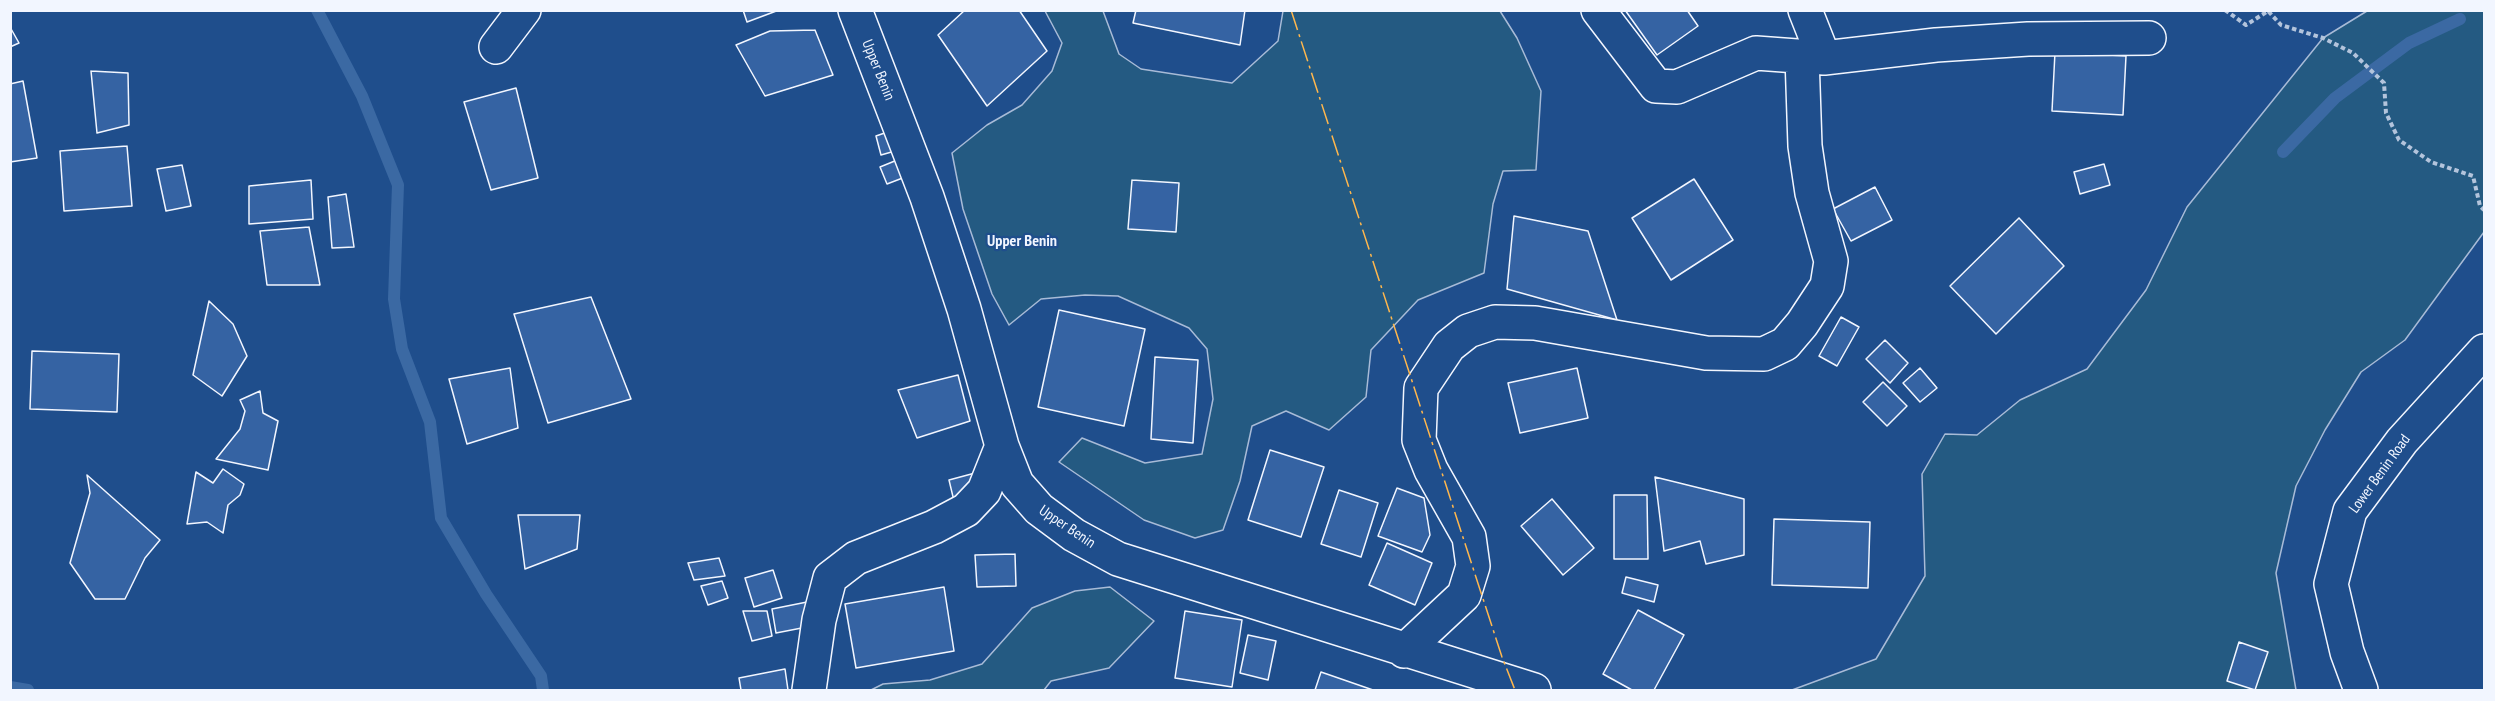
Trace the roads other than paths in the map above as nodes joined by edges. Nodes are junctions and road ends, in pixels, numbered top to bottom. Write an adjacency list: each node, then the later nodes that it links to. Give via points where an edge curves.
1 (524, 10): 6 (street)
2 (855, 10): 9 (street, Upper Benin, via 927,197 964,309)
3 (1598, 10): 7 (street, via 1656,86 1677,87 1756,53)
4 (1805, 10): 7 (street)
5 (2149, 38): 7 (street, via 2028,39)
6 (496, 47)
7 (1813, 58): 10 (street, via 1805,146 1812,193 1831,261 1827,285 1802,324 1785,344 1764,354 1706,353 1535,322 1495,322 1468,331 1449,346 1422,388 1419,440 1431,470 1469,537 1473,566 1464,595)
8 (2484, 351): 13 (street, Lower Benin Road, via 2402,441 2350,511 2331,584 2347,652)
9 (1002, 446): 10 (street, Upper Benin, via 1017,484 1039,509 1074,535 1118,559); 11 (street, via 984,491 966,510 856,558 830,578 819,620)
10 (1404, 651): 12 (street, Upper Benin)
11 (809, 690)
12 (1534, 690)
13 (2361, 690)

